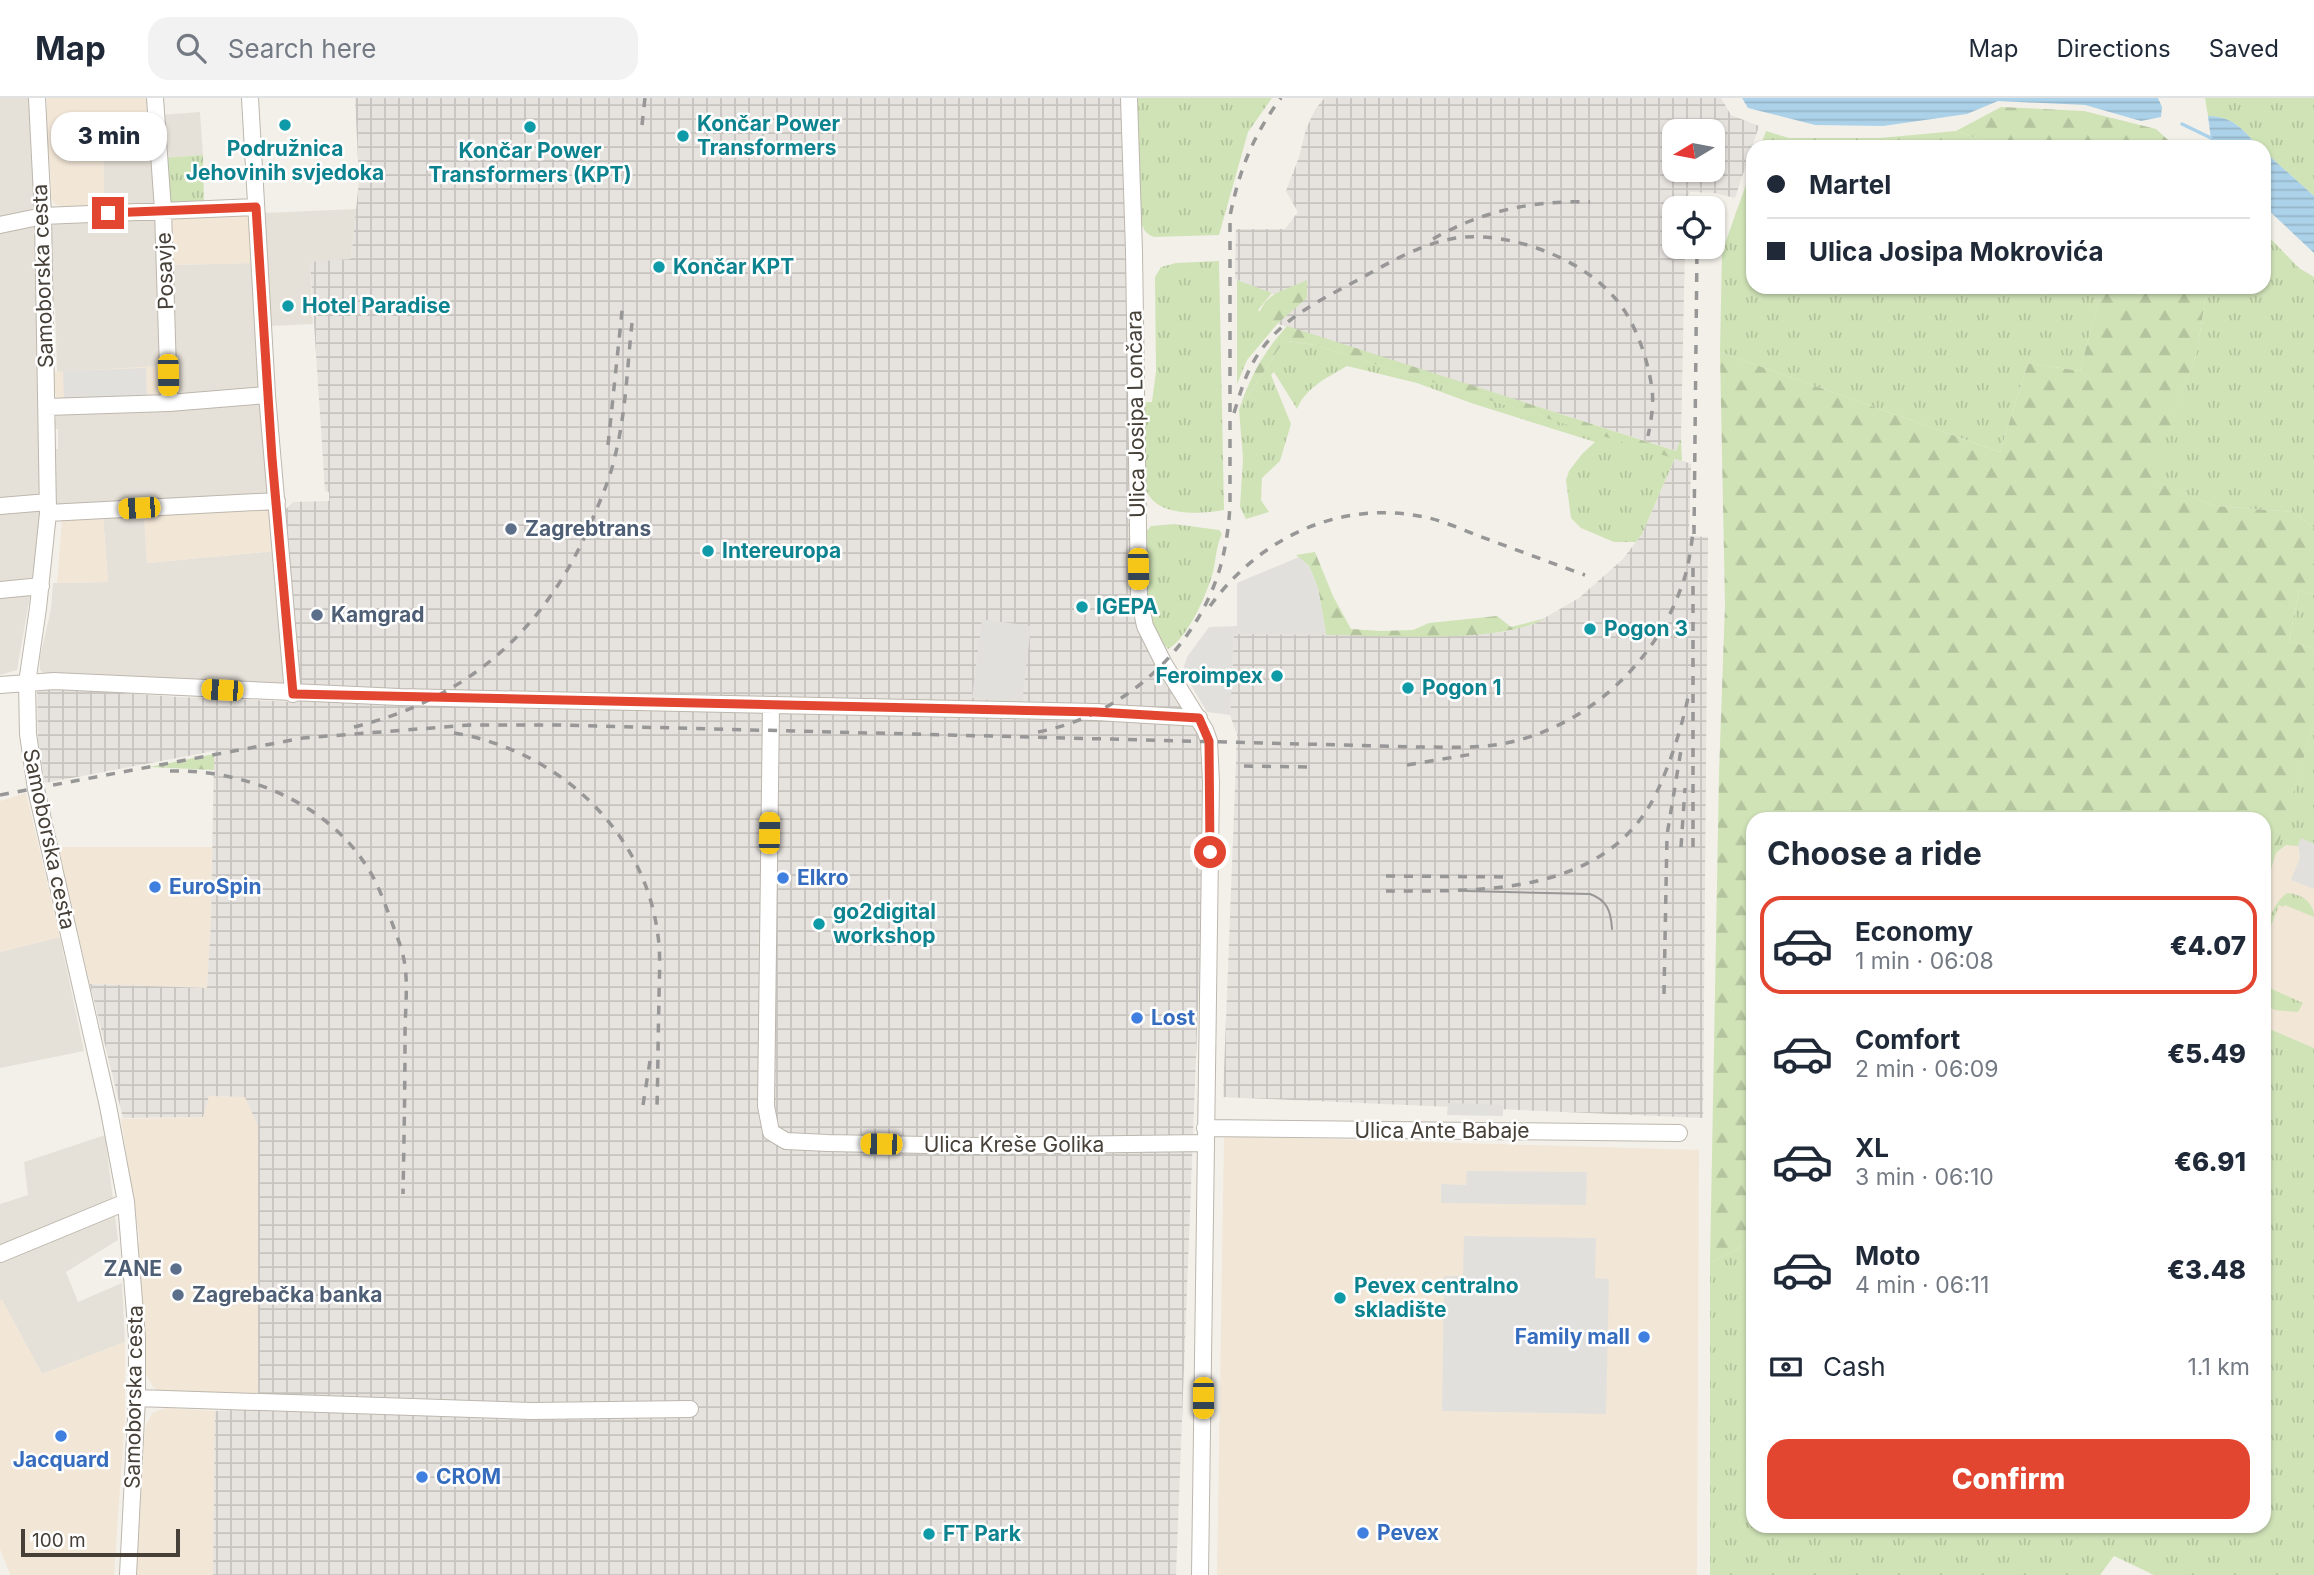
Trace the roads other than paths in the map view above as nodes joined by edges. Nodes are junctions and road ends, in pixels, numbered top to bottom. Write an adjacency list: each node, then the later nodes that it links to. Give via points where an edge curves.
1 (37, 98): 7 (street, Samoborska cesta)
2 (155, 98): 6 (street, Posavje)
3 (250, 98): 5 (street)
4 (1129, 98): 21 (street, Ulica Josipa Lončara, via 1139,597 1145,626)
5 (256, 207): 6 (street); 9 (street)
6 (163, 210): 7 (street); 10 (street, Posavje)
7 (43, 216): 8 (street); 11 (street, Samoborska cesta)
8 (0, 225)
9 (267, 396): 10 (street); 12 (street)
10 (169, 403): 11 (street)
11 (47, 407): 14 (street, Samoborska cesta)
12 (276, 501): 14 (street); 19 (street)
13 (0, 506): 14 (street)
14 (48, 507): 15 (street, Samoborska cesta)
15 (41, 586): 16 (street); 17 (street, Samoborska cesta)
16 (0, 590)
17 (27, 683): 18 (street); 19 (street); 24 (street, Samoborska cesta, via 34,779 108,1106)
18 (0, 685)
19 (293, 694): 20 (street)
20 (771, 706): 21 (street); 23 (street, Ulica Kreše Golika, via 766,1106 771,1132 786,1141 976,1146)
21 (1199, 718): 23 (street, via 1209,741 1211,782)
22 (1679, 1133): 23 (street, Ulica Ante Babaje)
23 (1205, 1136): 29 (street)
24 (125, 1202): 25 (street); 26 (street, Samoborska cesta, via 134,1291)
25 (0, 1254)
26 (137, 1398): 27 (street, via 532,1411); 28 (street, Samoborska cesta)
27 (690, 1409)
28 (128, 1575)
29 (1200, 1575)

